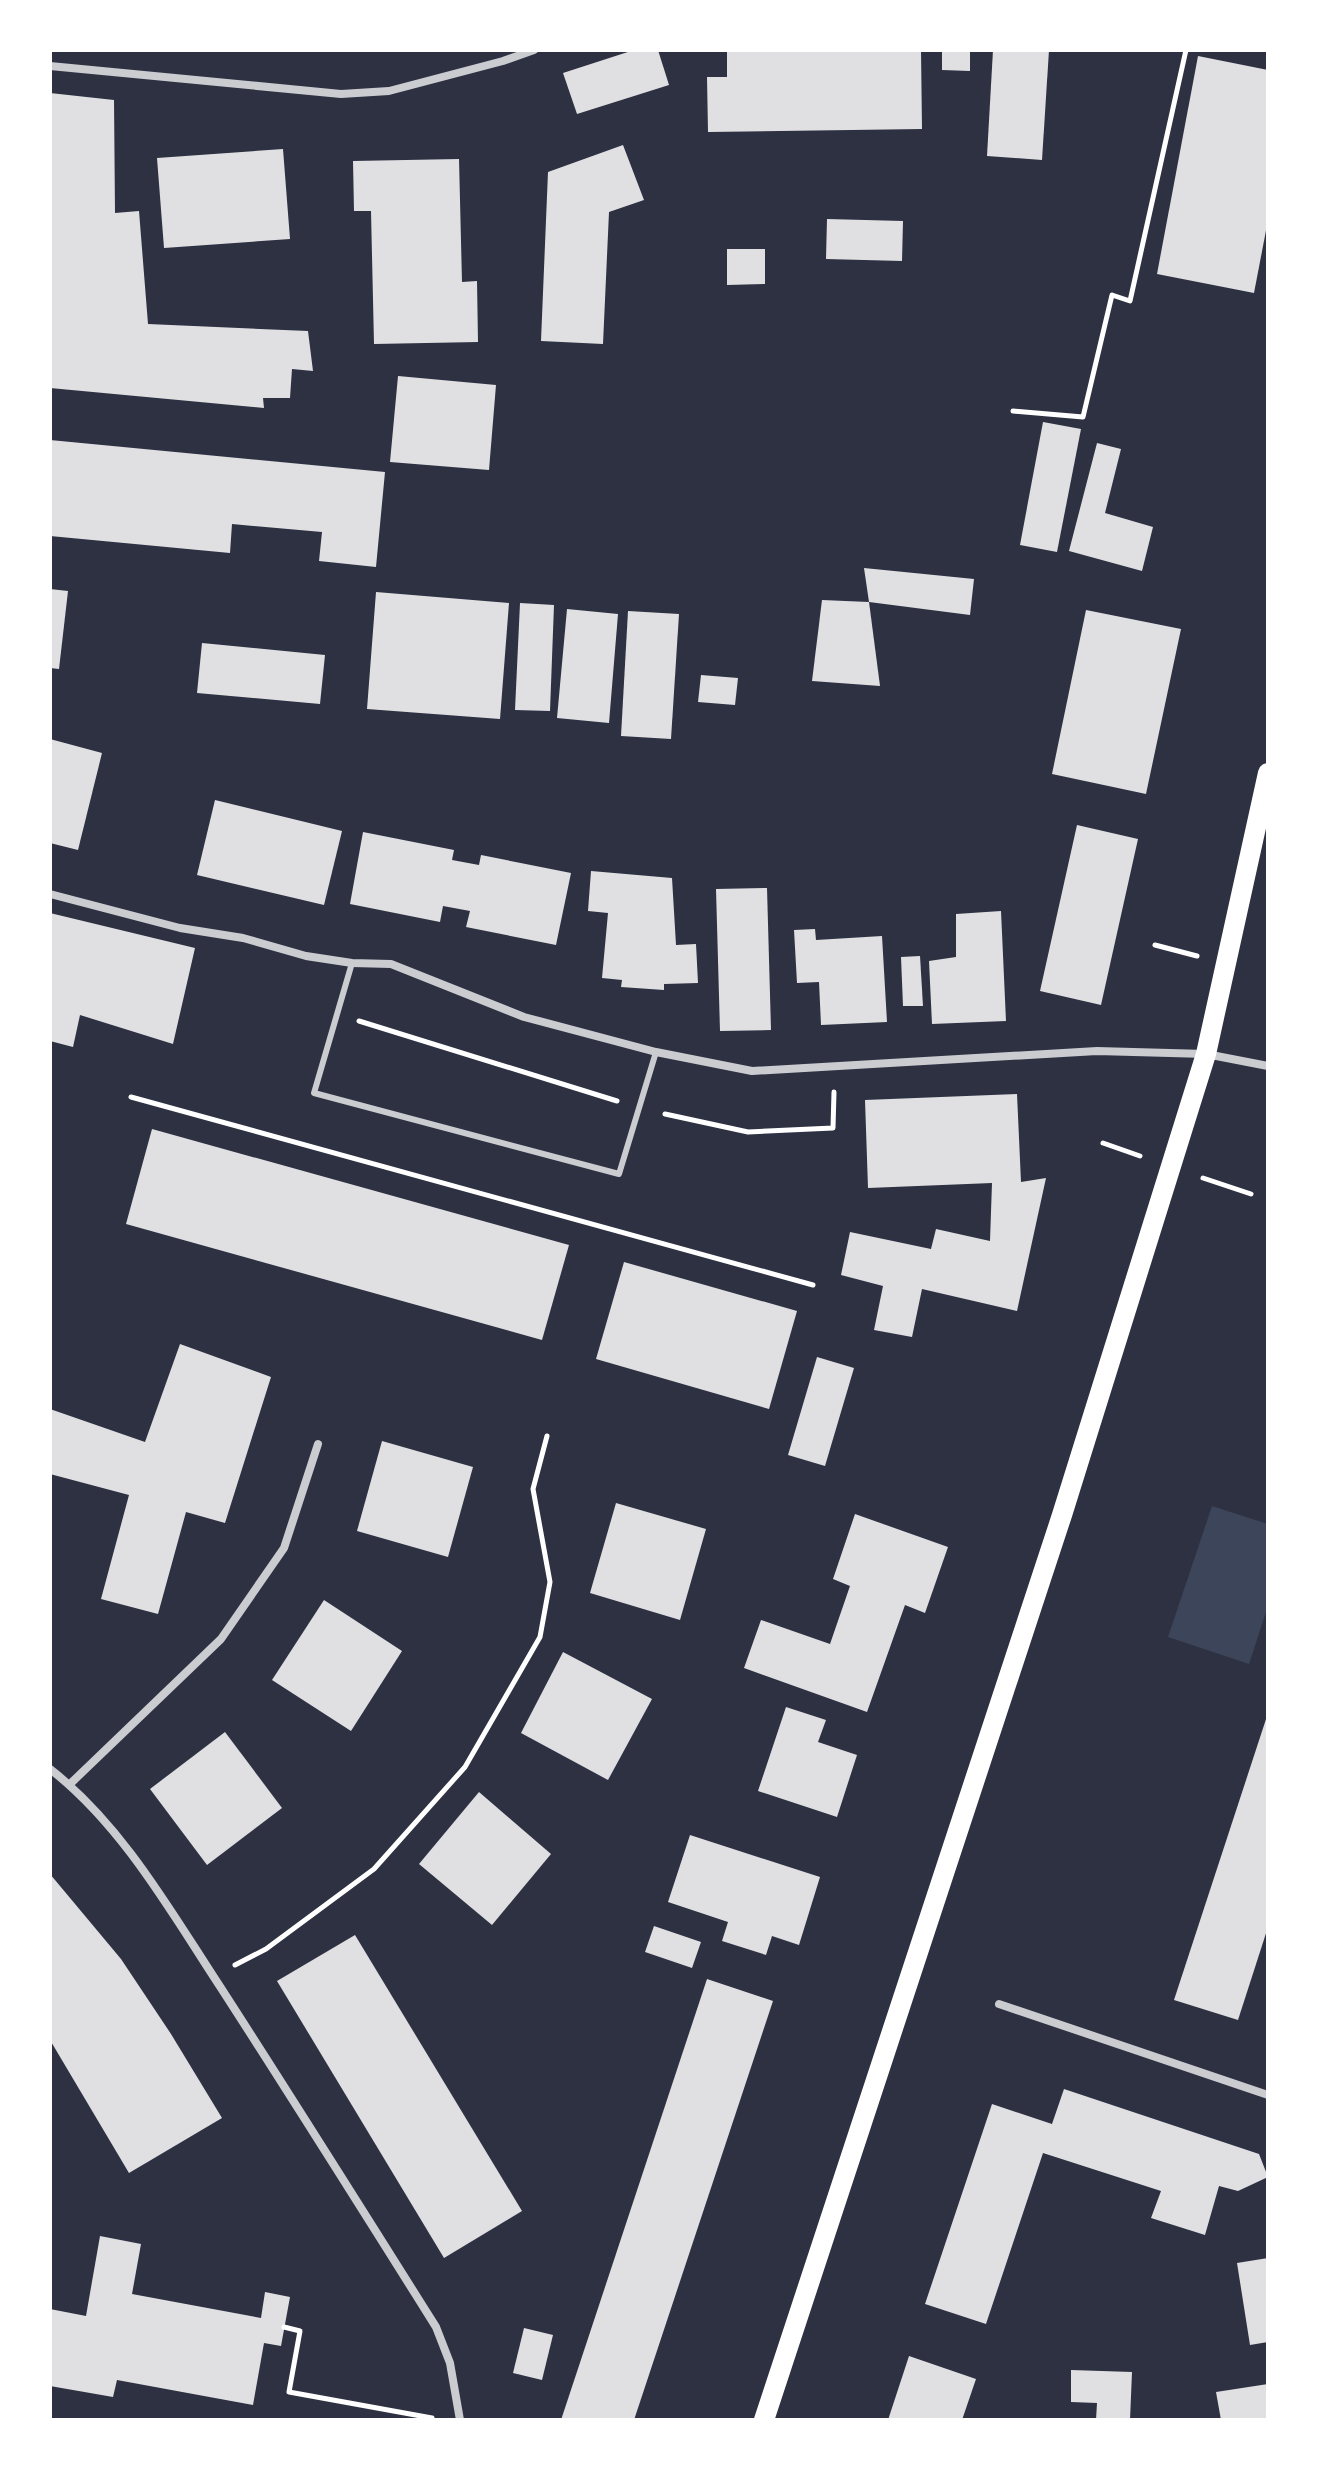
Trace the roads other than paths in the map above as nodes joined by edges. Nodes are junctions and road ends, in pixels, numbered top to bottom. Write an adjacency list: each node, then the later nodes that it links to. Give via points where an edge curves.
1 (534, 50): 2 (street, via 389,91 341,94)
2 (50, 66)
3 (1268, 773): 7 (main road)
4 (50, 894): 5 (street, via 180,928)
5 (352, 963): 6 (street, via 391,964 524,1017); 6 (lane, via 314,1093 619,1174)
6 (656, 1052): 7 (street, via 752,1071 1097,1051)
7 (1206, 1054): 8 (street); 15 (main road, via 1053,1544)
8 (1268, 1066)
9 (318, 1444): 11 (street, via 284,1548 221,1639)
10 (50, 1769): 11 (street)
11 (70, 1784): 14 (street, via 141,1865 436,2327 450,2363)
12 (999, 2004): 13 (street)
13 (1268, 2095)
14 (460, 2420)
15 (764, 2420)

